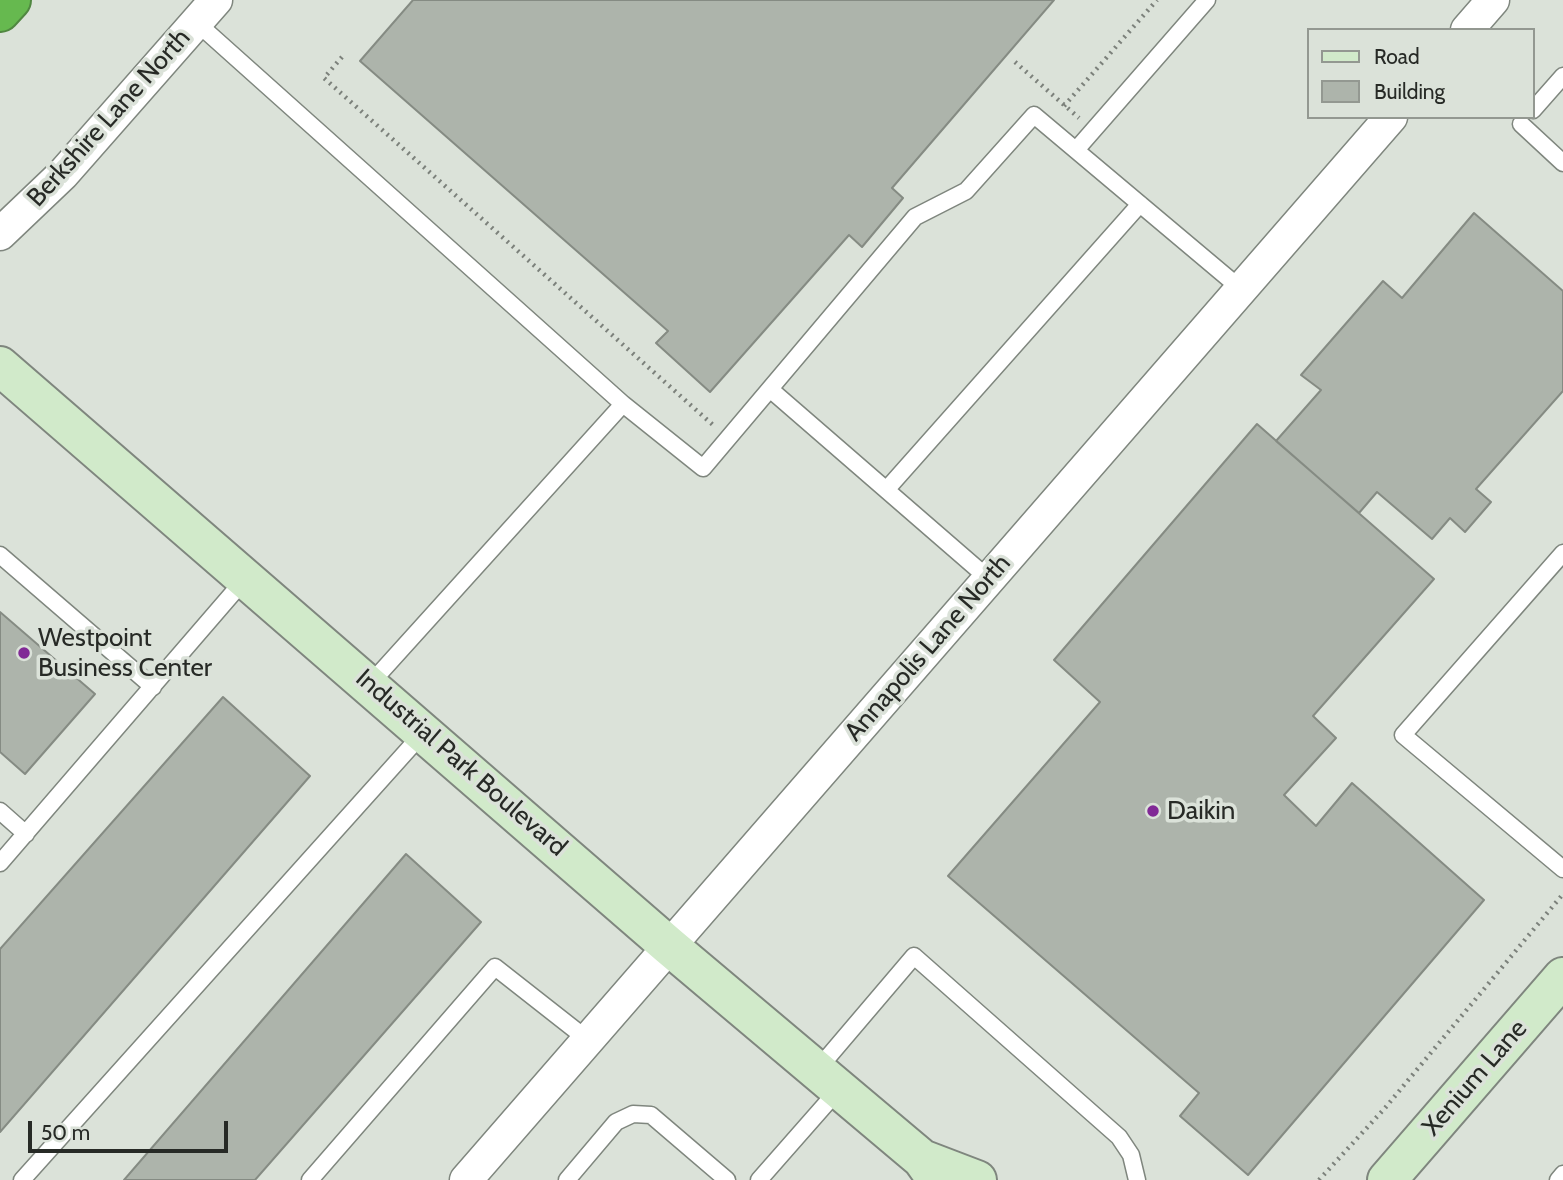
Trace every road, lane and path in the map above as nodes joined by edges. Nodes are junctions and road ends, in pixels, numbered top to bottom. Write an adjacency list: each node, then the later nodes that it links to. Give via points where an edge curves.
1 (11, 0): 6 (highway)
2 (1157, 0): 11 (path)
3 (1207, 0): 15 (lane)
4 (1493, 0): 7 (street)
5 (206, 11): 19 (street, Berkshire Lane North, via 63,174); 23 (lane)
6 (0, 12)
7 (1469, 28)
8 (342, 57): 24 (path, via 324,78)
9 (1015, 62): 11 (path)
10 (1563, 76): 12 (lane)
11 (1064, 106): 15 (path)
12 (1535, 108)
13 (1389, 119): 20 (street, Annapolis Lane North)
14 (1520, 119): 17 (lane)
15 (1093, 130): 16 (lane)
16 (1076, 150): 18 (lane); 22 (lane, via 1034,115 966,191 915,217)
17 (1563, 163)
18 (1140, 204): 20 (lane); 25 (lane)
19 (0, 234)
20 (1241, 289): 29 (street, Annapolis Lane North)
21 (0, 366): 28 (street, Industrial Park Boulevard)
22 (771, 390): 24 (lane); 25 (lane)
23 (624, 404): 24 (lane, via 703,468); 30 (lane)
24 (729, 439)
25 (887, 489): 29 (lane)
26 (1563, 553): 36 (lane, via 1403,735)
27 (0, 555): 31 (lane)
28 (246, 578): 30 (street, Industrial Park Boulevard); 31 (lane)
29 (989, 579): 38 (street, Annapolis Lane North)
30 (370, 684): 32 (street, Industrial Park Boulevard)
31 (153, 687): 34 (lane)
32 (424, 731): 38 (street, Industrial Park Boulevard); 44 (lane)
33 (0, 811): 34 (lane)
34 (26, 834): 35 (lane)
35 (0, 863)
36 (1563, 869)
37 (1563, 894): 52 (path)
38 (670, 946): 40 (street, Annapolis Lane North); 41 (street, Industrial Park Boulevard)
39 (1563, 977): 53 (street, Xenium Lane)
40 (588, 1040): 45 (lane, via 495,967); 46 (street, Annapolis Lane North)
41 (828, 1079): 42 (street, Industrial Park Boulevard); 49 (lane); 51 (lane, via 914,956 1119,1137 1131,1155)
42 (929, 1170): 50 (street, Industrial Park Boulevard)
43 (1563, 1174): 54 (lane)
44 (22, 1180)
45 (310, 1180)
46 (466, 1180)
47 (567, 1180): 48 (lane, via 616,1122 633,1114 651,1115)
48 (727, 1180)
49 (759, 1180)
50 (977, 1180)
51 (1137, 1180)
52 (1319, 1180)
53 (1387, 1180)
54 (1558, 1180)

